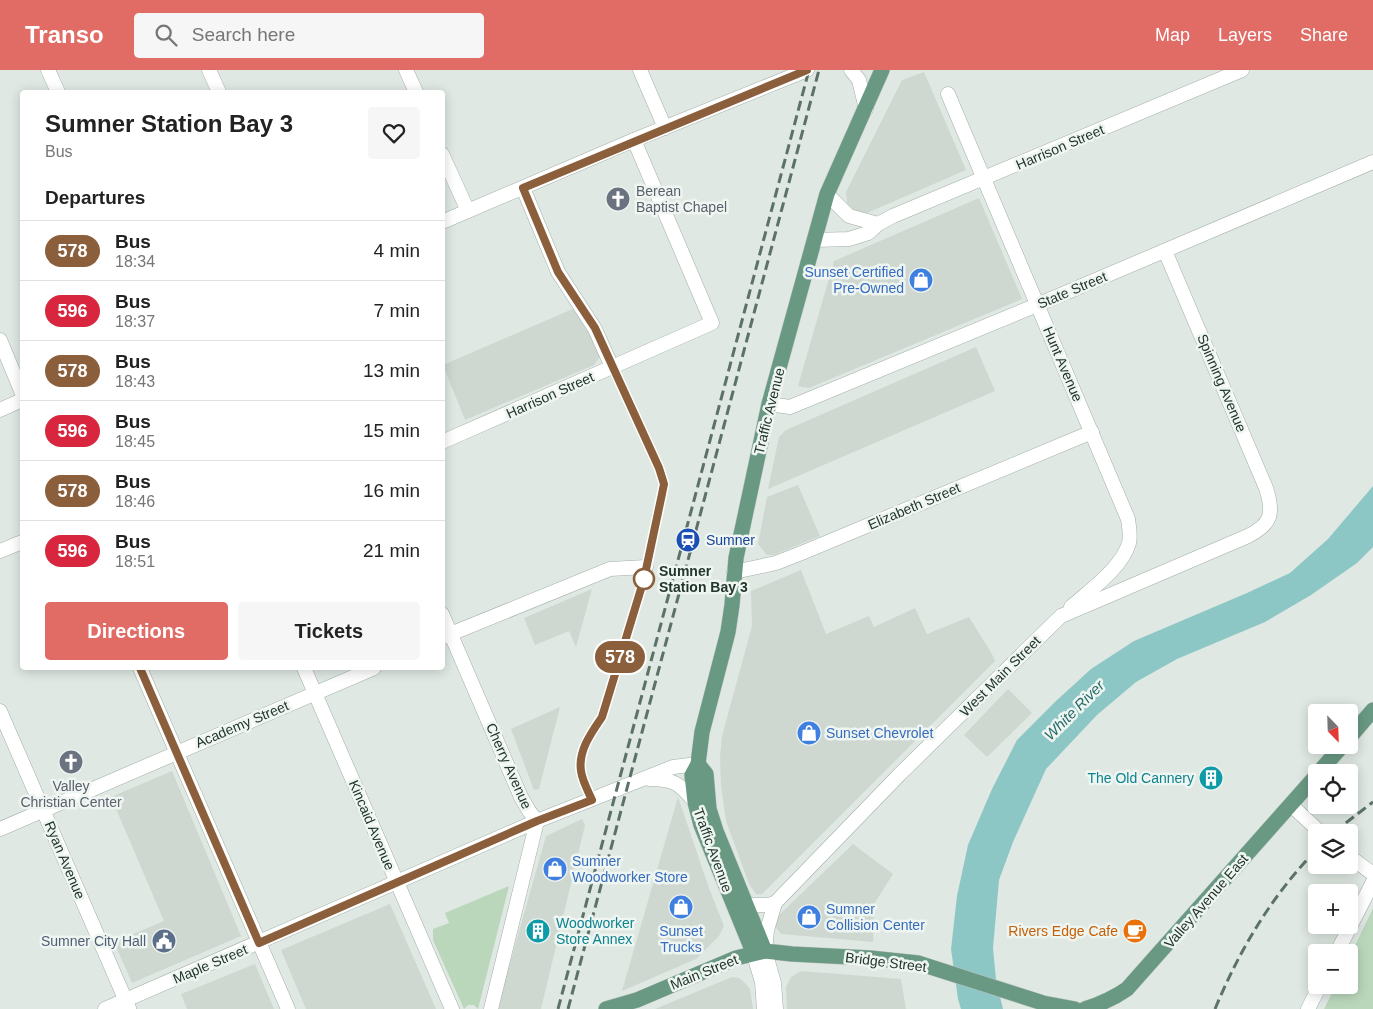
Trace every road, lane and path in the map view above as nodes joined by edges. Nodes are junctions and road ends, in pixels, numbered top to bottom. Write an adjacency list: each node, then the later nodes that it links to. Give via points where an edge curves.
1 (48, 70): 9 (street)
2 (209, 70): 10 (street)
3 (406, 70): 11 (street)
4 (640, 70): 14 (street)
5 (807, 70): 14 (street)
6 (851, 70): 13 (street, via 859,80)
7 (882, 70): 13 (main road, Traffic Avenue)
8 (1242, 70): 18 (street, Harrison Street)
9 (57, 90)
10 (218, 90)
11 (415, 90)
12 (948, 94): 18 (street, Hunt Avenue)
13 (866, 109): 20 (main road, Traffic Avenue)
14 (665, 128): 15 (street)
15 (634, 140): 19 (street); 28 (street, Harrison Street, via 712,323)
16 (445, 161): 21 (street)
17 (1373, 162): 25 (street, State Street)
18 (984, 178): 23 (street, Harrison Street); 26 (street, Hunt Avenue)
19 (523, 188): 21 (street); 28 (street, via 558,272 595,328)
20 (827, 194): 23 (street, via 849,216); 24 (main road, Traffic Avenue)
21 (468, 211): 22 (street)
22 (445, 221)
23 (878, 224): 24 (street, Harrison Street, via 868,232 849,239)
24 (815, 240): 31 (main road, Traffic Avenue)
25 (1166, 251): 26 (street, State Street); 35 (street, Spinning Avenue, via 1266,488 1271,504)
26 (1038, 305): 31 (street, State Street, via 790,407); 33 (street, Hunt Avenue)
27 (0, 340): 29 (street)
28 (612, 367): 34 (street, Harrison Street)
29 (20, 389)
30 (20, 401): 32 (street)
31 (770, 404): 39 (main road, Traffic Avenue)
32 (0, 410)
33 (1092, 432): 39 (street, Elizabeth Street, via 804,552); 40 (street, Hunt Avenue, via 1128,519 1129,542 1108,574)
34 (445, 441)
35 (1270, 516): 40 (street, West Main Street, via 1263,527 1248,536)
36 (20, 543): 37 (street)
37 (0, 552)
38 (646, 568): 41 (street, via 610,569)
39 (734, 572): 51 (main road, Traffic Avenue, via 731,615 702,732)
40 (1061, 616): 65 (street, West Main Street, via 900,774)
41 (447, 636): 58 (street, Cherry Avenue, via 521,797)
42 (141, 670): 49 (street)
43 (305, 670): 45 (street, Kincaid Avenue)
44 (369, 670): 45 (street, Academy Street)
45 (315, 693): 49 (street, Academy Street); 64 (street, Kincaid Avenue)
46 (1373, 710): 48 (main road)
47 (0, 711): 57 (street, Ryan Avenue)
48 (1358, 728)
49 (177, 752): 57 (street, Academy Street); 68 (street)
50 (1335, 754): 52 (main road)
51 (698, 764): 53 (street, Maple Street, via 673,767); 55 (main road, Traffic Avenue, via 692,775); 66 (main road, Traffic Avenue, via 706,774 709,809 716,831)
52 (1326, 764)
53 (646, 779): 55 (street, Maple Street, via 673,782); 58 (street, Maple Street)
54 (1308, 785): 56 (main road, Valley Avenue East)
55 (695, 802): 67 (main road, Traffic Avenue, via 701,825)
56 (1291, 805): 59 (street); 83 (main road, Valley Avenue East, via 1128,989)
57 (43, 810): 60 (street, Academy Street); 73 (street, Ryan Avenue)
58 (537, 821): 64 (street, Maple Street); 77 (street, Cherry Avenue)
59 (1311, 824)
60 (0, 829)
61 (1358, 863): 62 (street)
62 (1373, 874)
63 (1373, 882): 69 (street)
64 (397, 883): 68 (street, Maple Street); 76 (street, Kincaid Avenue)
65 (775, 903): 66 (street, via 768,906); 70 (street, West Main Street)
66 (746, 905): 67 (main road, Traffic Avenue)
67 (752, 933): 70 (main road, Main Street)
68 (259, 943): 73 (street, Maple Street); 75 (street)
69 (1341, 944)
70 (759, 952): 72 (main road, Main Street, via 730,960); 80 (street); 81 (street, via 774,983); 82 (main road, Bridge Street, via 918,963 1043,1003)
71 (1316, 994): 84 (street)
72 (637, 1000): 78 (main road, Main Street); 79 (main road, Main Street)
73 (127, 1005): 74 (street, Maple Street)
74 (105, 1009)
75 (288, 1009)
76 (452, 1009)
77 (491, 1009)
78 (606, 1009)
79 (624, 1009)
80 (764, 1009)
81 (776, 1009)
82 (1075, 1009)
83 (1085, 1009)
84 (1308, 1009)

